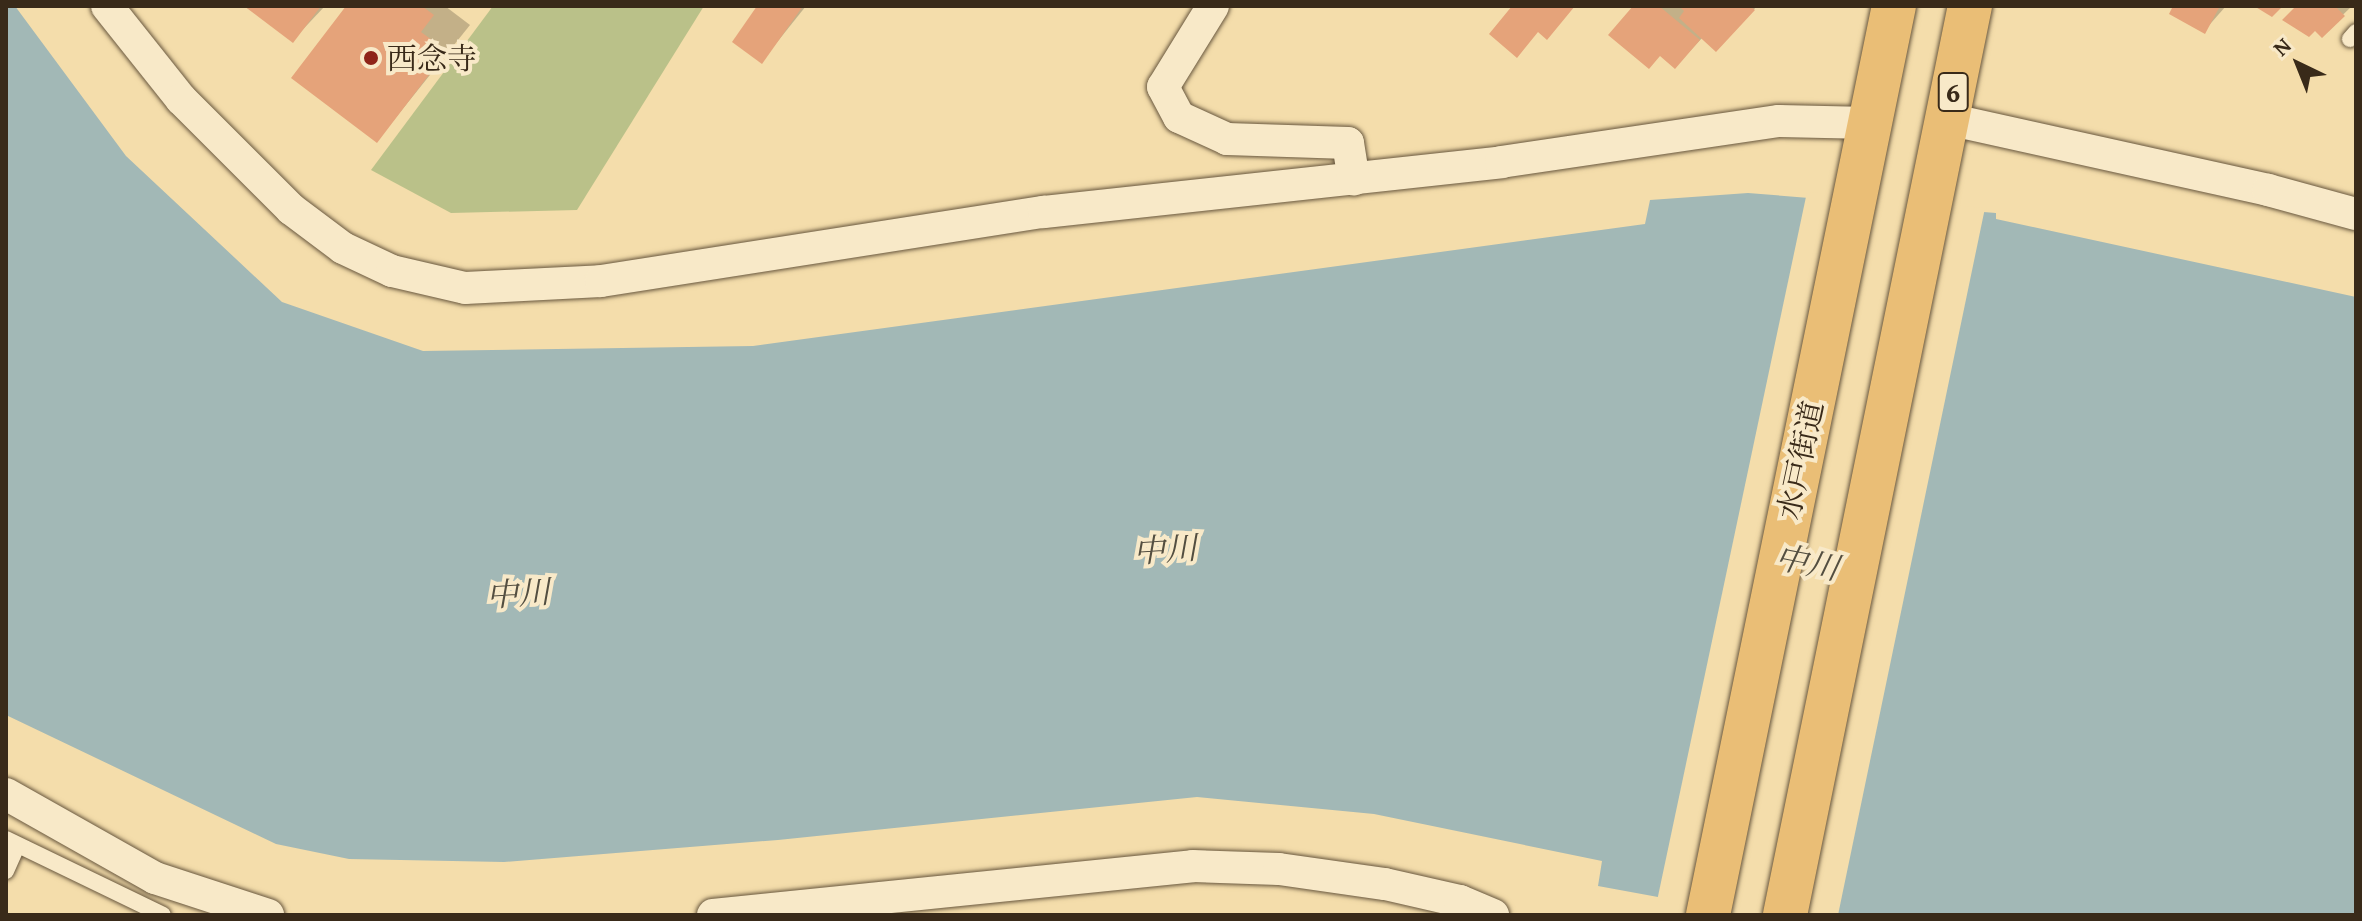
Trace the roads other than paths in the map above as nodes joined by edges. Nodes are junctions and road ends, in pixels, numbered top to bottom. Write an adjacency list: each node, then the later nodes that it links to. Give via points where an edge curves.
1 (107, 6): 7 (street, via 200,119 291,209 343,248 392,271 465,288 601,281 1044,212)
2 (1213, 6): 7 (street, via 1163,87 1179,117 1227,139 1348,143)
3 (1894, 6): 6 (highway, 水戸街道)
4 (1970, 6): 5 (highway, 6)
5 (1948, 119): 8 (street); 19 (highway, 6)
6 (1870, 123): 7 (street, via 1779,121); 18 (highway, 水戸街道)
7 (1354, 180)
8 (2356, 214)
9 (6, 794): 13 (street)
10 (12, 842): 11 (lane); 14 (lane)
11 (6, 871)
12 (909, 904): 16 (street); 17 (street, via 1222,867 1385,884 1460,901)
13 (211, 908): 15 (street)
14 (163, 915)
15 (268, 915)
16 (713, 915)
17 (1493, 915)
18 (1708, 915)
19 (1785, 915)

